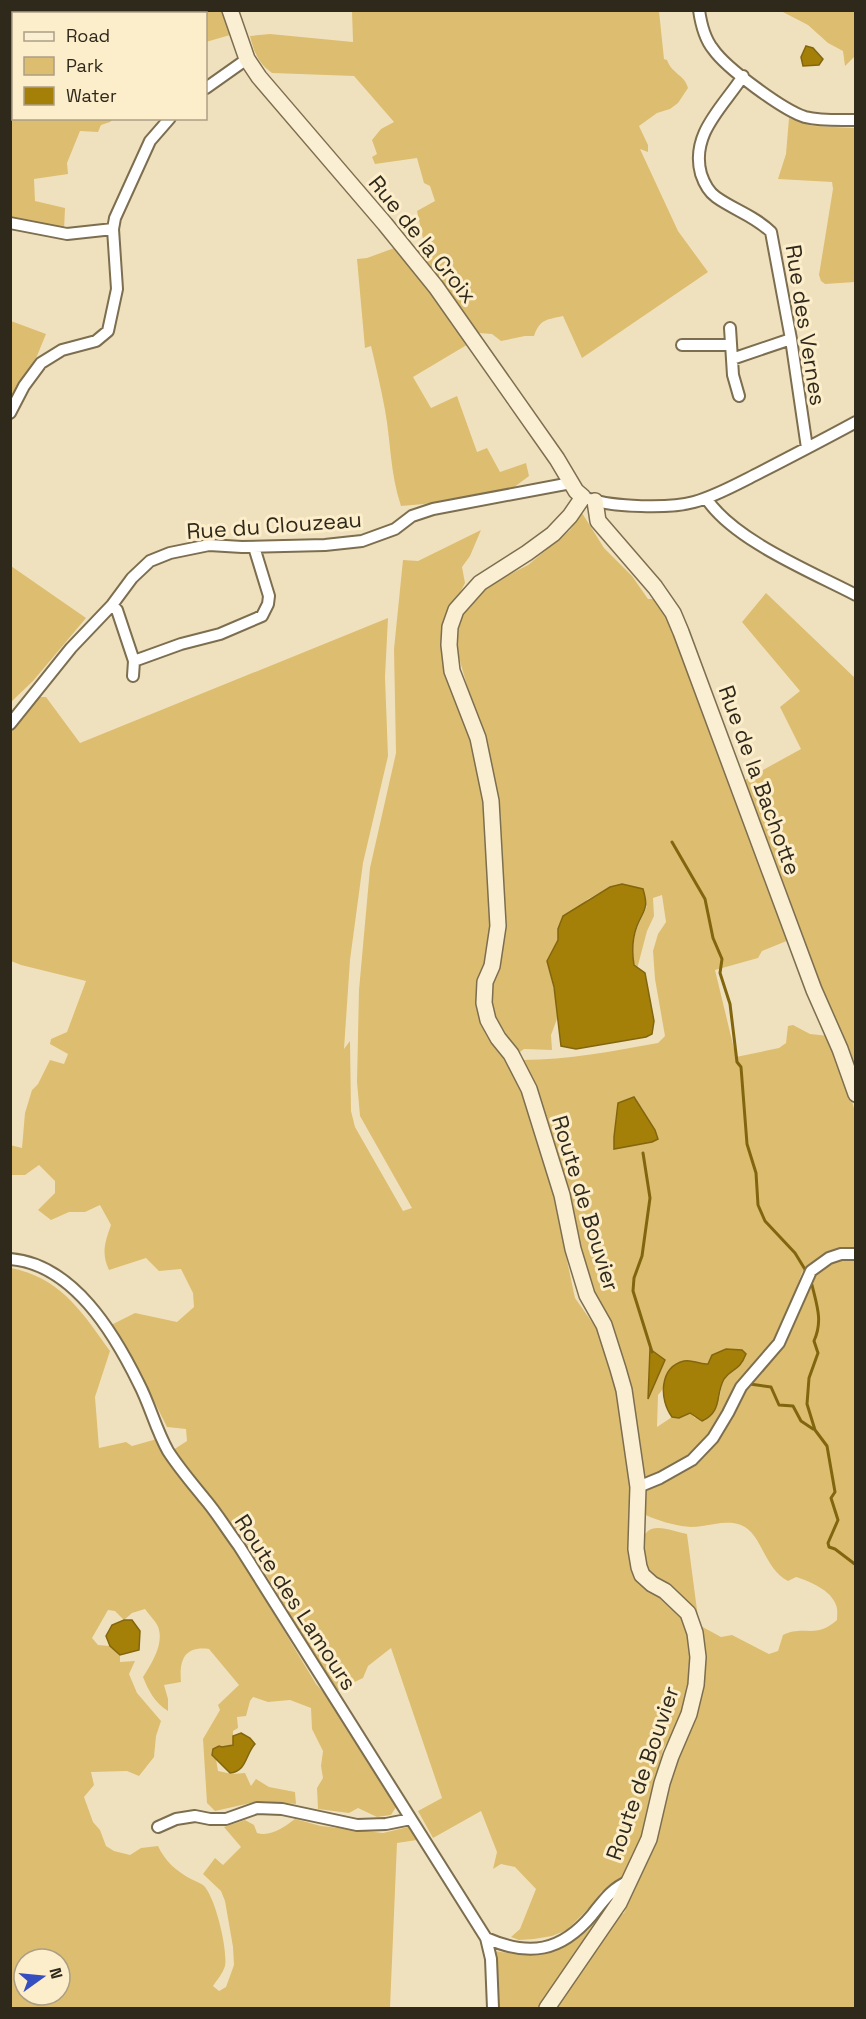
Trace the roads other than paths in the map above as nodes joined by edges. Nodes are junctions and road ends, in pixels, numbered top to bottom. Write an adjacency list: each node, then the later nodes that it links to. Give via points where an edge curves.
1 (230, 10): 3 (street, Rue de la Croix)
2 (699, 10): 4 (street, via 713,50)
3 (247, 59): 5 (street); 19 (street, Rue de la Croix, via 436,287)
4 (742, 76): 7 (street, via 796,113); 11 (street, Rue des Vernes, via 704,132 699,166 715,197 771,232)
5 (207, 87)
6 (168, 120): 9 (street, via 150,141 118,208)
7 (855, 120)
8 (10, 223): 9 (street, via 67,234)
9 (113, 229): 16 (street, via 117,289 108,330 96,341 62,350 41,363)
10 (730, 328): 13 (street)
11 (791, 339): 14 (street); 18 (street, Rue des Vernes)
12 (682, 345): 13 (street)
13 (730, 345): 14 (street)
14 (732, 359): 15 (street)
15 (739, 396)
16 (10, 413)
17 (855, 422): 18 (street)
18 (807, 448): 20 (street)
19 (571, 483): 21 (street, Rue de la Croix); 22 (street, Rue du Clouzeau, via 434,509 362,541)
20 (706, 498): 21 (street, via 668,506); 23 (street, via 738,529 769,550)
21 (589, 499): 28 (street, Rue de la Bachotte, via 598,522 673,613); 31 (street, Route de Bouvier, via 553,534 480,583 464,599 450,627 449,645 452,671 478,738 491,801 498,927 492,966 484,982 484,1003 488,1020 529,1089 562,1195 587,1295 604,1325 624,1390)
22 (254, 547): 24 (street, Rue du Clouzeau, via 209,545 150,561); 25 (street, via 269,596 262,616 220,634)
23 (855, 595)
24 (112, 605): 25 (street); 27 (street, Rue du Clouzeau, via 71,648)
25 (134, 661): 26 (street)
26 (133, 676)
27 (10, 724)
28 (855, 1094)
29 (855, 1254): 31 (street, via 830,1258 811,1271 779,1343 741,1387 712,1438 692,1460)
30 (10, 1259): 32 (street, Route des Lamours, via 42,1266 61,1277 106,1328 139,1383 175,1462 239,1546)
31 (638, 1487): 34 (street, Route de Bouvier, via 639,1567 642,1575 688,1613 698,1657 689,1714 662,1783 649,1839)
32 (411, 1819): 33 (street, via 357,1825 282,1809 257,1808 226,1819 195,1816); 35 (street, Route des Lamours)
33 (158, 1827)
34 (629, 1881): 35 (street, via 607,1894 591,1916 553,1946 523,1950); 37 (street, Route de Bouvier, via 619,1904)
35 (486, 1938): 36 (street, Route des Lamours)
36 (493, 2008)
37 (547, 2008)

